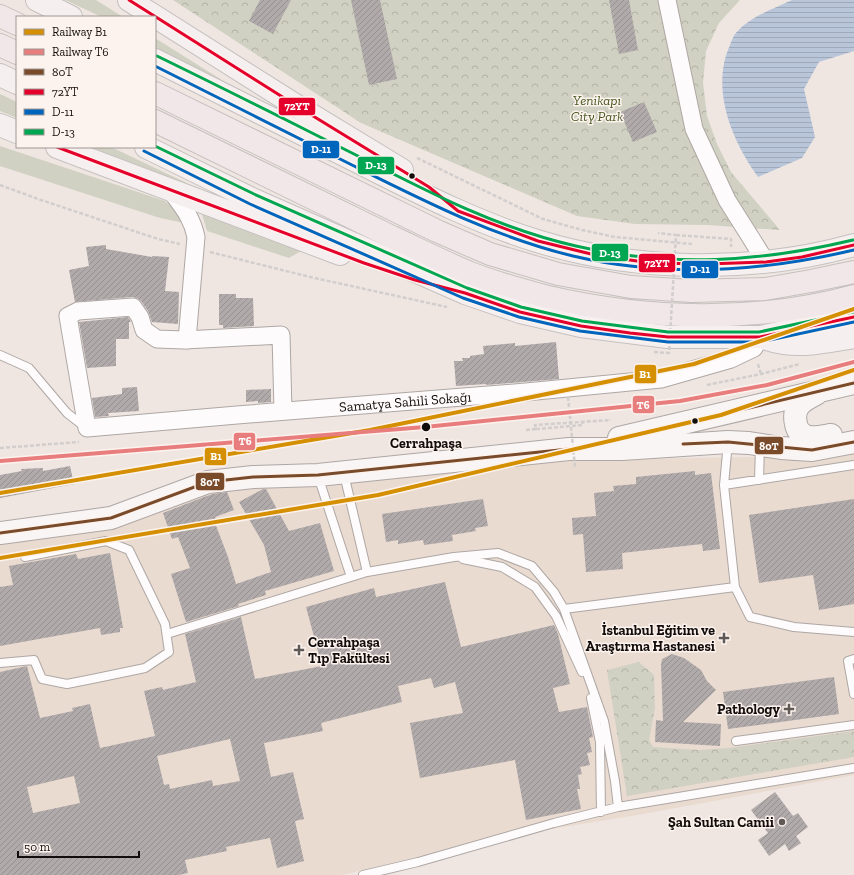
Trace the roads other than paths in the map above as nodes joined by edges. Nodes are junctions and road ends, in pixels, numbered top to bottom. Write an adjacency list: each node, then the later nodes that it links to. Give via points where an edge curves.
1 (37, 0): 5 (main road)
2 (129, 0): 6 (main road)
3 (667, 0): 23 (street, via 694,129 727,200)
4 (0, 16): 8 (highway)
5 (69, 16)
6 (154, 16)
7 (156, 17): 21 (main road, via 429,187)
8 (16, 24)
9 (0, 45): 10 (highway)
10 (16, 53)
11 (156, 61): 21 (main road)
12 (0, 75): 13 (main road)
13 (16, 83)
14 (156, 93): 24 (highway, via 437,231 490,254 558,274 631,287 692,291 765,289)
15 (156, 121): 25 (highway, via 471,273 524,291 576,303 680,315 758,313 812,306)
16 (0, 125): 17 (main road)
17 (16, 132)
18 (60, 148): 20 (main road)
19 (148, 148): 26 (main road)
20 (171, 191): 26 (main road, via 415,280); 30 (street, via 190,216 196,237)
21 (458, 211): 23 (main road, via 538,241 594,255 651,263)
22 (854, 245): 23 (main road)
23 (766, 262)
24 (854, 272)
25 (854, 296)
26 (459, 301): 28 (main road, via 581,326 668,337)
27 (854, 317): 28 (main road)
28 (760, 337): 29 (main road, via 797,345); 34 (street, Samatya Sahili Sokağı, via 754,348 731,359 661,379)
29 (854, 337)
30 (187, 340): 34 (street, via 281,335); 35 (street, via 157,339 144,330 140,317 133,307 78,311 68,316)
31 (0, 356): 35 (lane, via 28,368 67,413)
32 (854, 383): 33 (street)
33 (826, 389): 36 (street, via 806,399 796,408 794,417 798,430 806,436 821,437); 40 (street, via 601,443)
34 (283, 411): 35 (street, Samatya Sahili Sokağı)
35 (87, 428)
36 (854, 431)
37 (728, 442): 39 (street); 40 (street, via 622,449); 45 (lane)
38 (854, 442): 39 (street, via 812,450)
39 (760, 444): 44 (lane)
40 (572, 458): 42 (street)
41 (854, 466): 44 (lane)
42 (343, 472): 43 (street); 49 (lane)
43 (318, 475): 46 (street, via 253,477 208,482 111,518); 50 (lane)
44 (759, 480): 45 (lane)
45 (724, 485): 51 (lane)
46 (0, 533)
47 (25, 556): 54 (lane, via 106,541 129,550 165,624)
48 (454, 557): 49 (lane); 52 (lane, via 498,553 532,566 554,592); 62 (lane, via 502,567 535,587 556,616 584,677 593,705 600,742)
49 (368, 572): 50 (lane)
50 (350, 577): 54 (lane)
51 (735, 587): 52 (lane); 53 (lane, via 750,617 794,627)
52 (564, 609): 61 (lane, via 604,721)
53 (854, 632)
54 (167, 634): 56 (lane, via 169,652 145,668 67,684 42,679 34,660)
55 (854, 660): 57 (lane, via 848,661)
56 (0, 663)
57 (854, 694)
58 (854, 725): 59 (lane)
59 (736, 741)
60 (854, 768): 61 (lane)
61 (618, 807): 62 (lane)
62 (601, 812): 63 (lane)
63 (363, 875)

